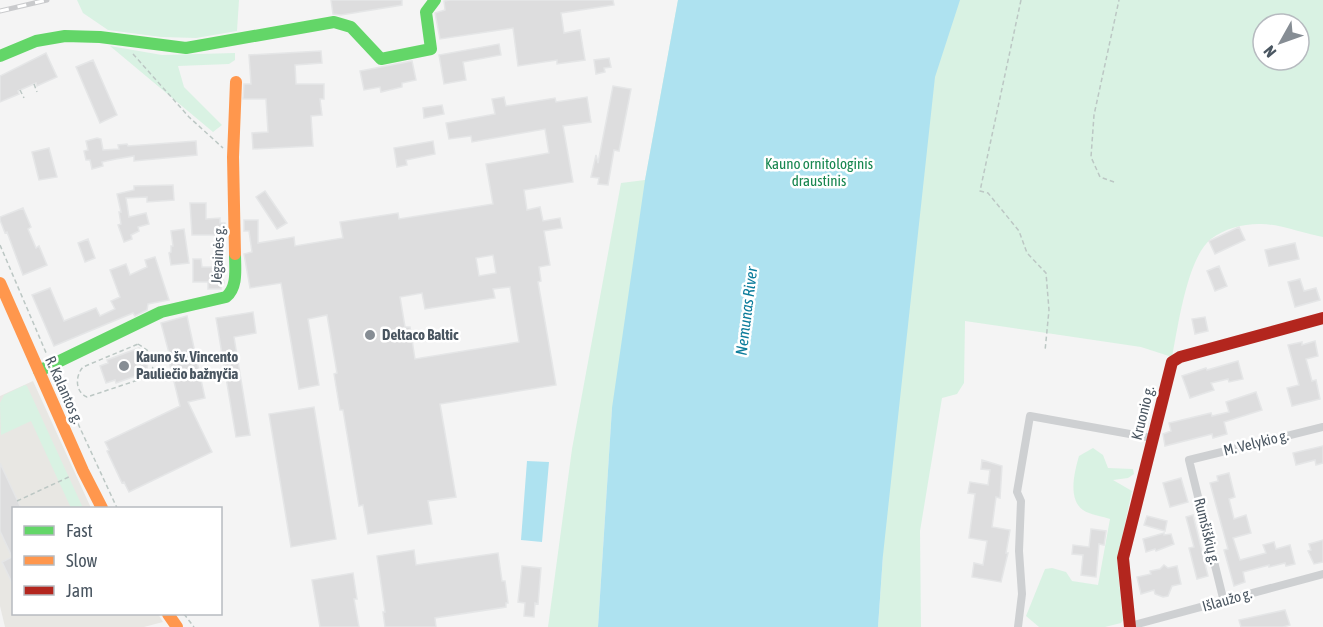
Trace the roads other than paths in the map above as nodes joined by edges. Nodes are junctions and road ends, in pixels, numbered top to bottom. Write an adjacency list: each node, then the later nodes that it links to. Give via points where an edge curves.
1 (435, 0): 2 (street, via 426,12 431,49 381,59 351,27 334,22 186,48 68,35 31,43)
2 (0, 56)
3 (236, 82): 6 (street, Jėgainės g., via 232,128 234,290 222,299 161,312)
4 (0, 282): 6 (street, R. Kalantos g.)
5 (1322, 320): 8 (street, Kruonio g., via 1175,359 1168,371)
6 (39, 371): 10 (street, R. Kalantos g.)
7 (1323, 427): 9 (street, M. Velykio g.)
8 (1152, 438): 13 (street, via 1030,416 1017,492 1021,501 1022,594); 14 (street, Kruonio g., via 1123,558)
9 (1189, 460): 12 (street, Rumšiškių g.)
10 (101, 507)
11 (1323, 574): 12 (street, Išlaužo g.)
12 (1224, 602): 14 (street, Išlaužo g.)
13 (1018, 627)
14 (1129, 627)

